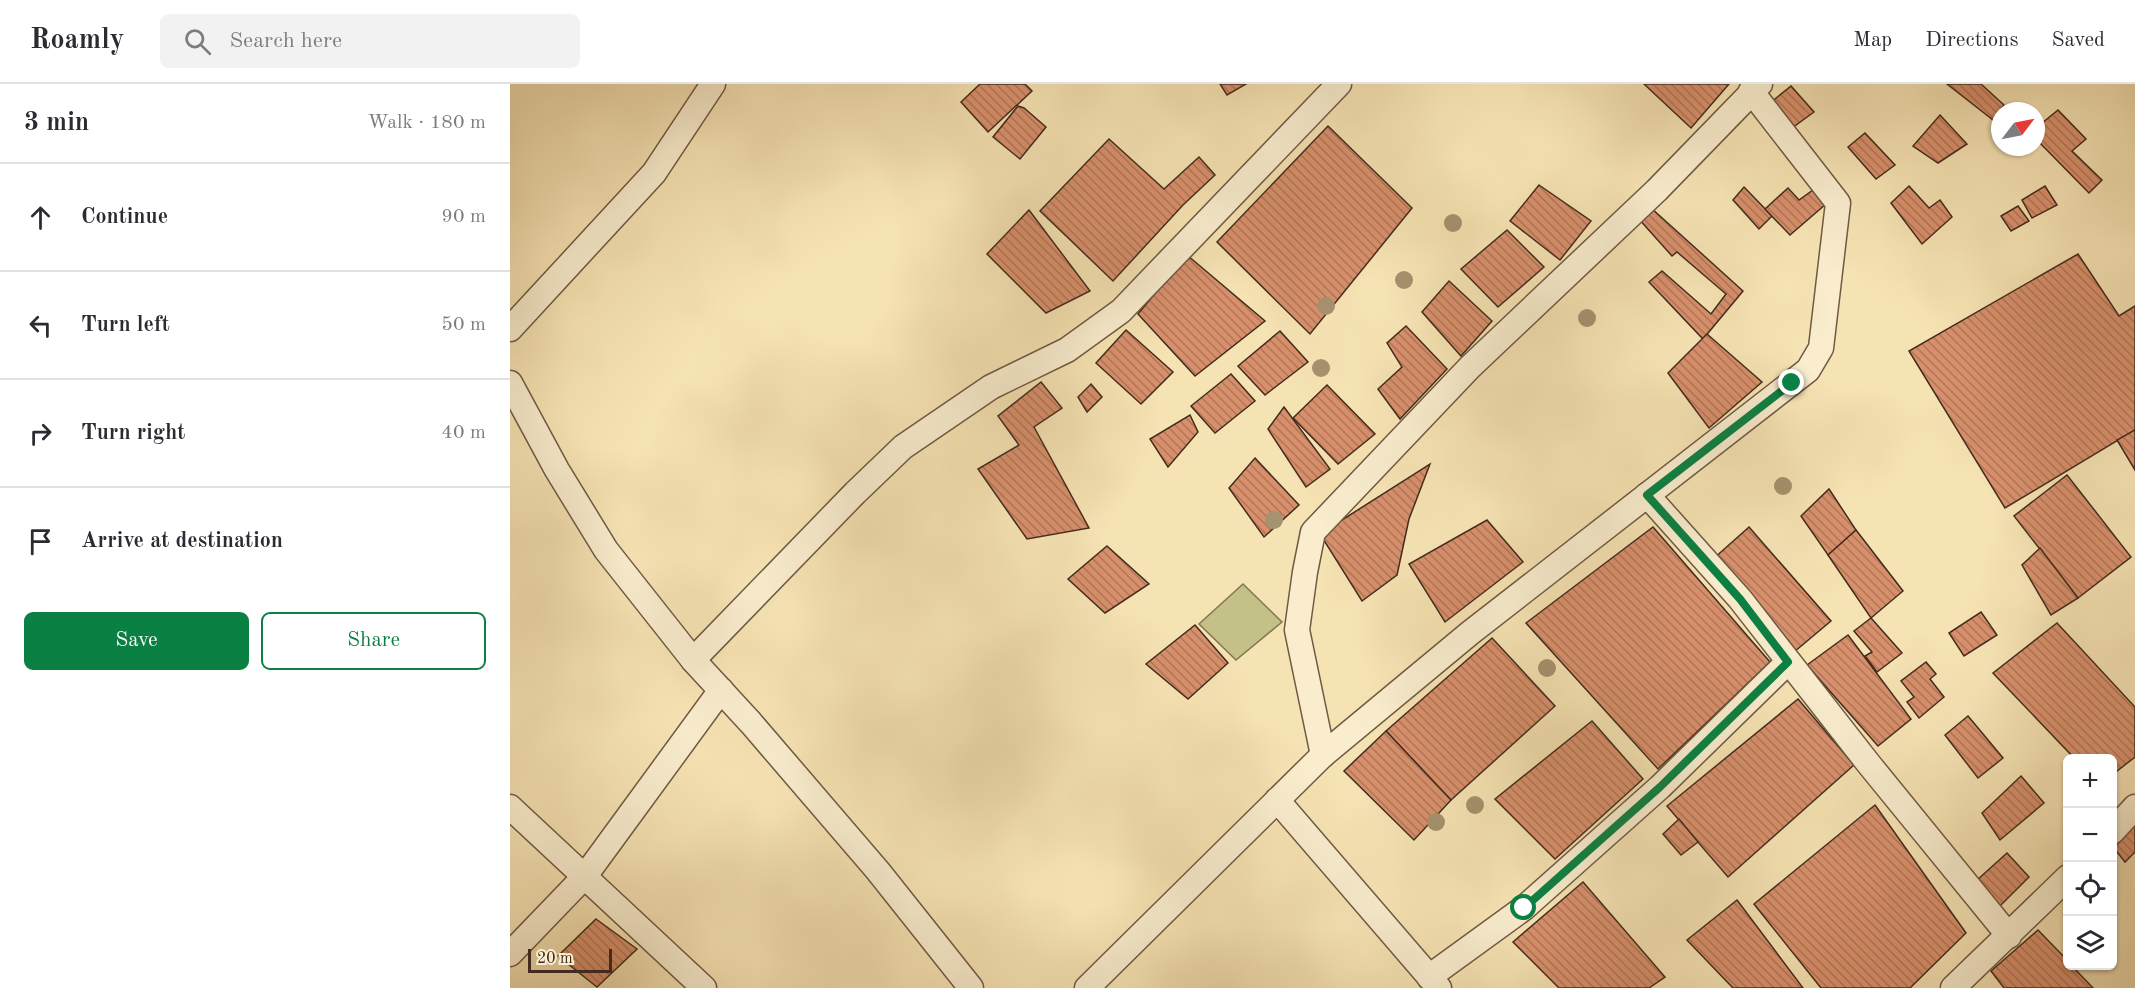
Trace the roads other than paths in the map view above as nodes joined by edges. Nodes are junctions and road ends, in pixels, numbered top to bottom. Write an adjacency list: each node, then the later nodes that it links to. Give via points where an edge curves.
1 (713, 84): 4 (street, via 654,173)
2 (1339, 84): 7 (street, via 1121,311 1067,350 991,387 903,447)
3 (1756, 87): 6 (street, via 1839,203 1821,348 1808,370); 10 (street, via 1657,190 1470,367 1313,532 1297,630)
4 (510, 329)
5 (510, 383): 7 (street, via 606,550)
6 (1647, 495): 8 (street, via 1740,599); 10 (street, via 1470,633)
7 (693, 660): 9 (street)
8 (1788, 662): 17 (street); 19 (street, via 1660,787)
9 (721, 690): 15 (street); 21 (street, via 878,871)
10 (1323, 755): 11 (street)
11 (1277, 800): 19 (street); 22 (street)
12 (510, 807): 15 (street)
13 (2135, 807): 14 (street)
14 (2117, 827)
15 (585, 876): 18 (street); 20 (street)
16 (2063, 881): 17 (street)
17 (2009, 936): 23 (street)
18 (510, 954)
19 (1434, 982)
20 (704, 988)
21 (971, 988)
22 (1087, 988)
23 (1953, 988)

